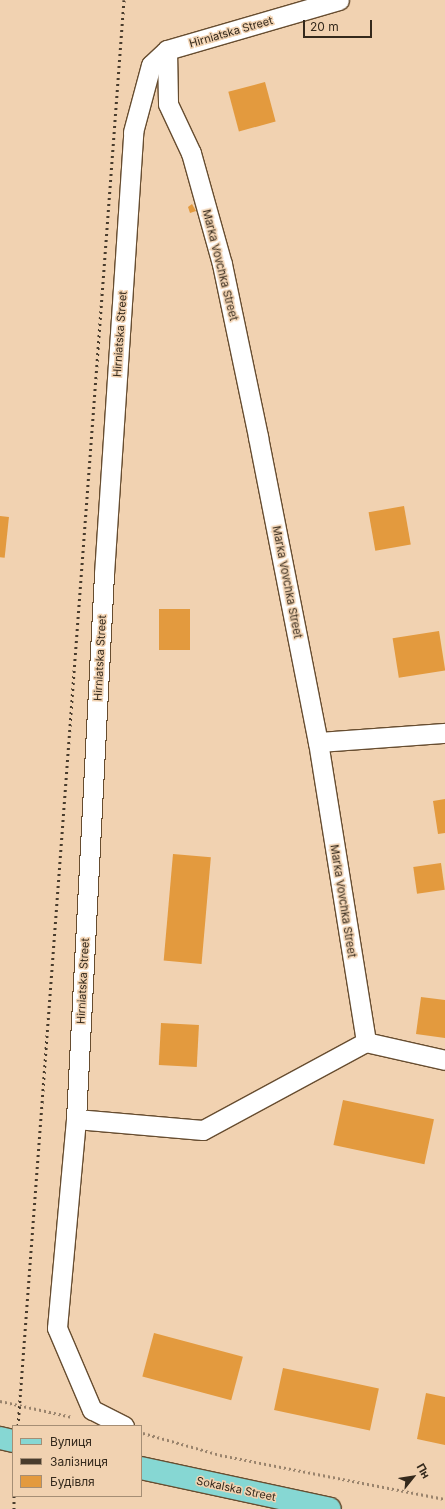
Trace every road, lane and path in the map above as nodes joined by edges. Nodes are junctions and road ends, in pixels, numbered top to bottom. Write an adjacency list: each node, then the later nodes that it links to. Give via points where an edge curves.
1 (339, 0): 2 (street, Hirniatska Street)
2 (167, 50): 4 (street, Marka Vovchka Street, via 168,104 190,153 222,264); 7 (street, Hirniatska Street, via 151,65 133,132 104,574)
3 (445, 733): 4 (street)
4 (318, 742): 5 (street, Marka Vovchka Street)
5 (366, 1042): 6 (street); 7 (street, via 203,1130)
6 (445, 1060)
7 (76, 1119): 10 (street, Hirniatska Street, via 57,1328 92,1410)
8 (0, 1401): 9 (path)
9 (74, 1417)
10 (122, 1425)
11 (142, 1433): 15 (path, via 220,1456)
12 (0, 1438): 13 (main road)
13 (12, 1441)
14 (142, 1468): 16 (main road, Sokalska Street)
15 (445, 1499)
16 (330, 1509)

